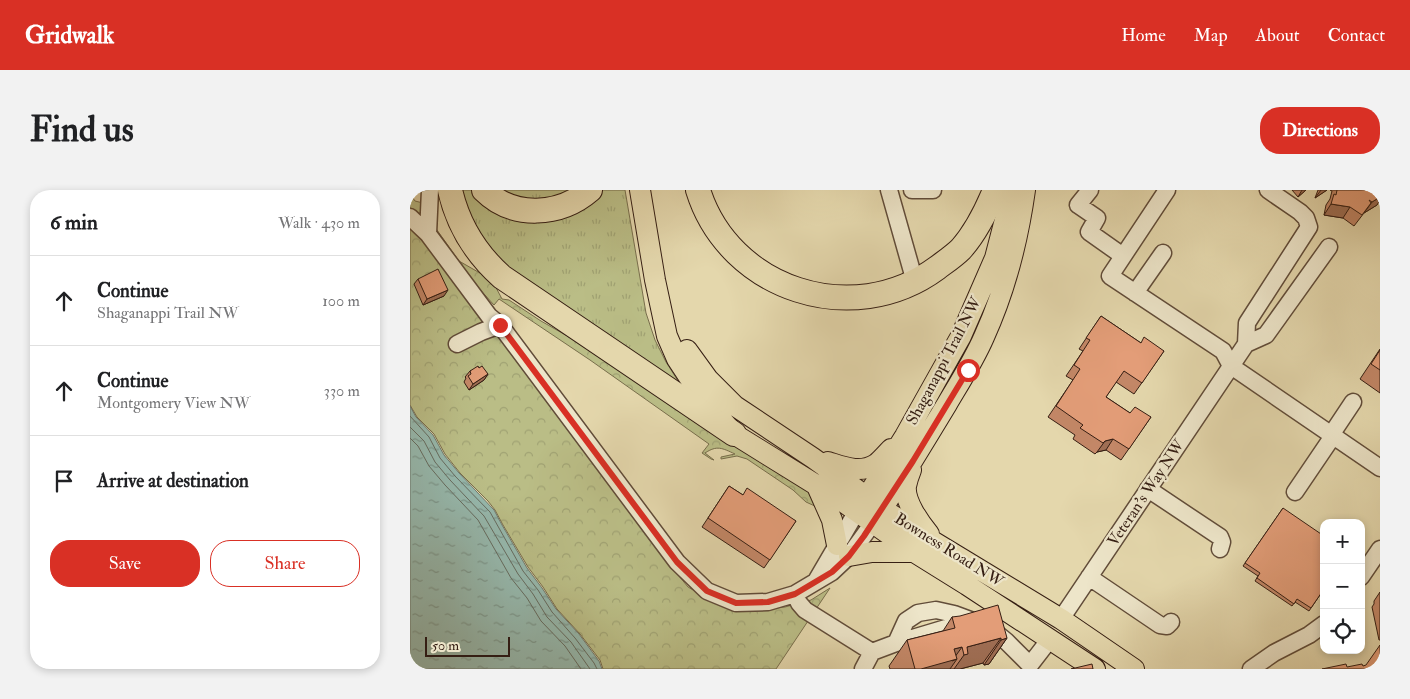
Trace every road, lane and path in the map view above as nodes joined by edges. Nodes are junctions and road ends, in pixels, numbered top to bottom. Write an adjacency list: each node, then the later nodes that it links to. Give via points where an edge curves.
1 (430, 190): 17 (street)
2 (450, 190): 31 (highway, via 458,217 472,244 502,278)
3 (484, 190): 4 (highway, via 506,205 539,211 570,203)
4 (590, 190)
5 (640, 190): 25 (main road, Bowness Road NW)
6 (698, 190): 22 (highway, via 707,212 736,252 766,276 784,285 817,296 856,298 893,291)
7 (889, 190): 22 (street)
8 (912, 190): 9 (street)
9 (933, 190)
10 (994, 190): 22 (highway, via 982,220 960,250)
11 (1011, 190): 33 (main road, Shaganappi Trail NW, via 995,258 960,336)
12 (1025, 190): 35 (main road, Shaganappi Trail NW, via 1010,263 984,337 968,370)
13 (1090, 190): 20 (street, via 1078,205 1097,218 1089,232)
14 (1167, 190): 20 (street)
15 (1268, 190): 21 (street, via 1300,212 1309,227)
16 (410, 217): 17 (street)
17 (428, 234): 26 (street, via 489,316)
18 (1329, 247): 23 (street)
19 (1163, 253): 24 (street)
20 (1122, 256): 24 (street, via 1110,276)
21 (1281, 271): 23 (street); 28 (street, via 1247,323)
22 (915, 282)
23 (1302, 285): 28 (street, via 1266,335)
24 (1135, 292): 29 (street, via 1223,351)
25 (665, 320): 31 (main road, Bowness Road NW, via 667,336 677,359 702,397); 34 (main road, Bowness Road NW, via 708,379 735,406)
26 (500, 325): 27 (street); 48 (street, via 677,562 707,591 736,603 768,602)
27 (457, 344)
28 (1246, 344): 29 (street, Veteran's Way NW)
29 (1231, 366): 32 (street); 38 (street, Veteran's Way NW)
30 (1353, 402): 32 (street)
31 (734, 434): 37 (main road, Bowness Road NW)
32 (1332, 435): 36 (street); 39 (street)
33 (905, 436): 34 (main road, via 875,464 862,469); 40 (main road, Shaganappi Trail NW)
34 (812, 458): 40 (main road, Bowness Road NW)
35 (913, 461): 40 (main road, Shaganappi Trail NW); 41 (main road, via 905,488 917,519)
36 (1380, 468)
37 (816, 484): 40 (main road, Bowness Road NW); 44 (main road)
38 (1148, 489): 42 (street, via 1220,537); 47 (street, Veteran's Way NW)
39 (1295, 492)
40 (870, 510): 41 (main road, Bowness Road NW); 44 (street); 45 (main road, Bowness Road NW)
41 (934, 542): 49 (main road, Bowness Road NW)
42 (1220, 548)
43 (1380, 549): 46 (street)
44 (843, 551): 45 (main road); 48 (street, via 832,572)
45 (914, 552): 53 (main road, Bowness Road NW)
46 (1365, 571)
47 (1089, 578): 49 (street, Veteran's Way NW); 51 (street, via 1160,625 1167,626)
48 (795, 594): 55 (street, via 805,610)
49 (1060, 619): 59 (main road, Bowness Road NW)
50 (970, 620): 54 (street); 54 (street, via 936,610 918,613 906,621); 56 (street, via 989,627)
51 (1171, 622)
52 (1320, 627): 60 (street)
53 (1050, 639): 56 (street); 58 (main road, Bowness Road NW)
54 (896, 643): 55 (street)
55 (872, 652): 57 (street)
56 (1028, 667)
57 (863, 669)
58 (1095, 669)
59 (1134, 669)
60 (1251, 669)

